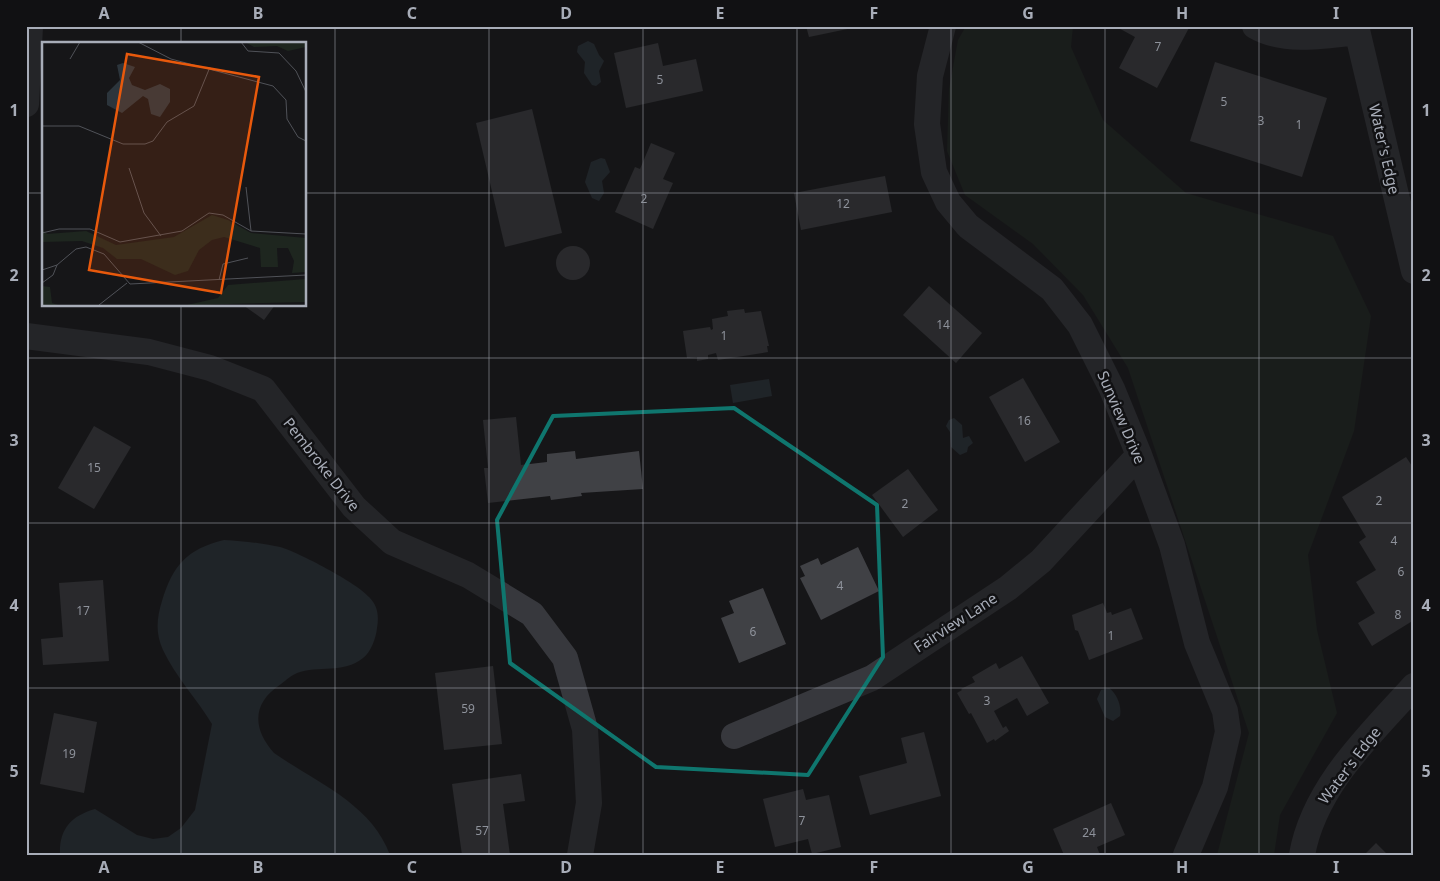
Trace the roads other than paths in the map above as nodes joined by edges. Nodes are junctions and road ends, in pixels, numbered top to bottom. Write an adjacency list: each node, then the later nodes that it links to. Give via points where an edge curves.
1 (30, 26): 5 (street)
2 (944, 26): 8 (street, Sunview Drive, via 930,76 927,124 934,172 948,202 968,226 1052,289 1080,325 1112,389)
3 (1255, 26): 4 (street, via 1267,33 1318,37)
4 (1356, 29): 6 (street, Water's Edge)
5 (26, 104)
6 (1414, 271)
7 (26, 336): 11 (street, Pembroke Drive, via 149,352 210,368 263,389 354,507 392,542 468,574 532,614 565,658 584,730 588,803)
8 (1139, 455): 10 (street, Fairview Lane, via 1041,561 1008,588 872,678); 12 (street, Sunview Drive, via 1172,545 1197,643 1225,711 1228,732 1215,788)
9 (1414, 686): 13 (street, Water's Edge, via 1359,747 1320,802 1306,835)
10 (734, 736)
11 (580, 855)
12 (1186, 855)
13 (1302, 855)

